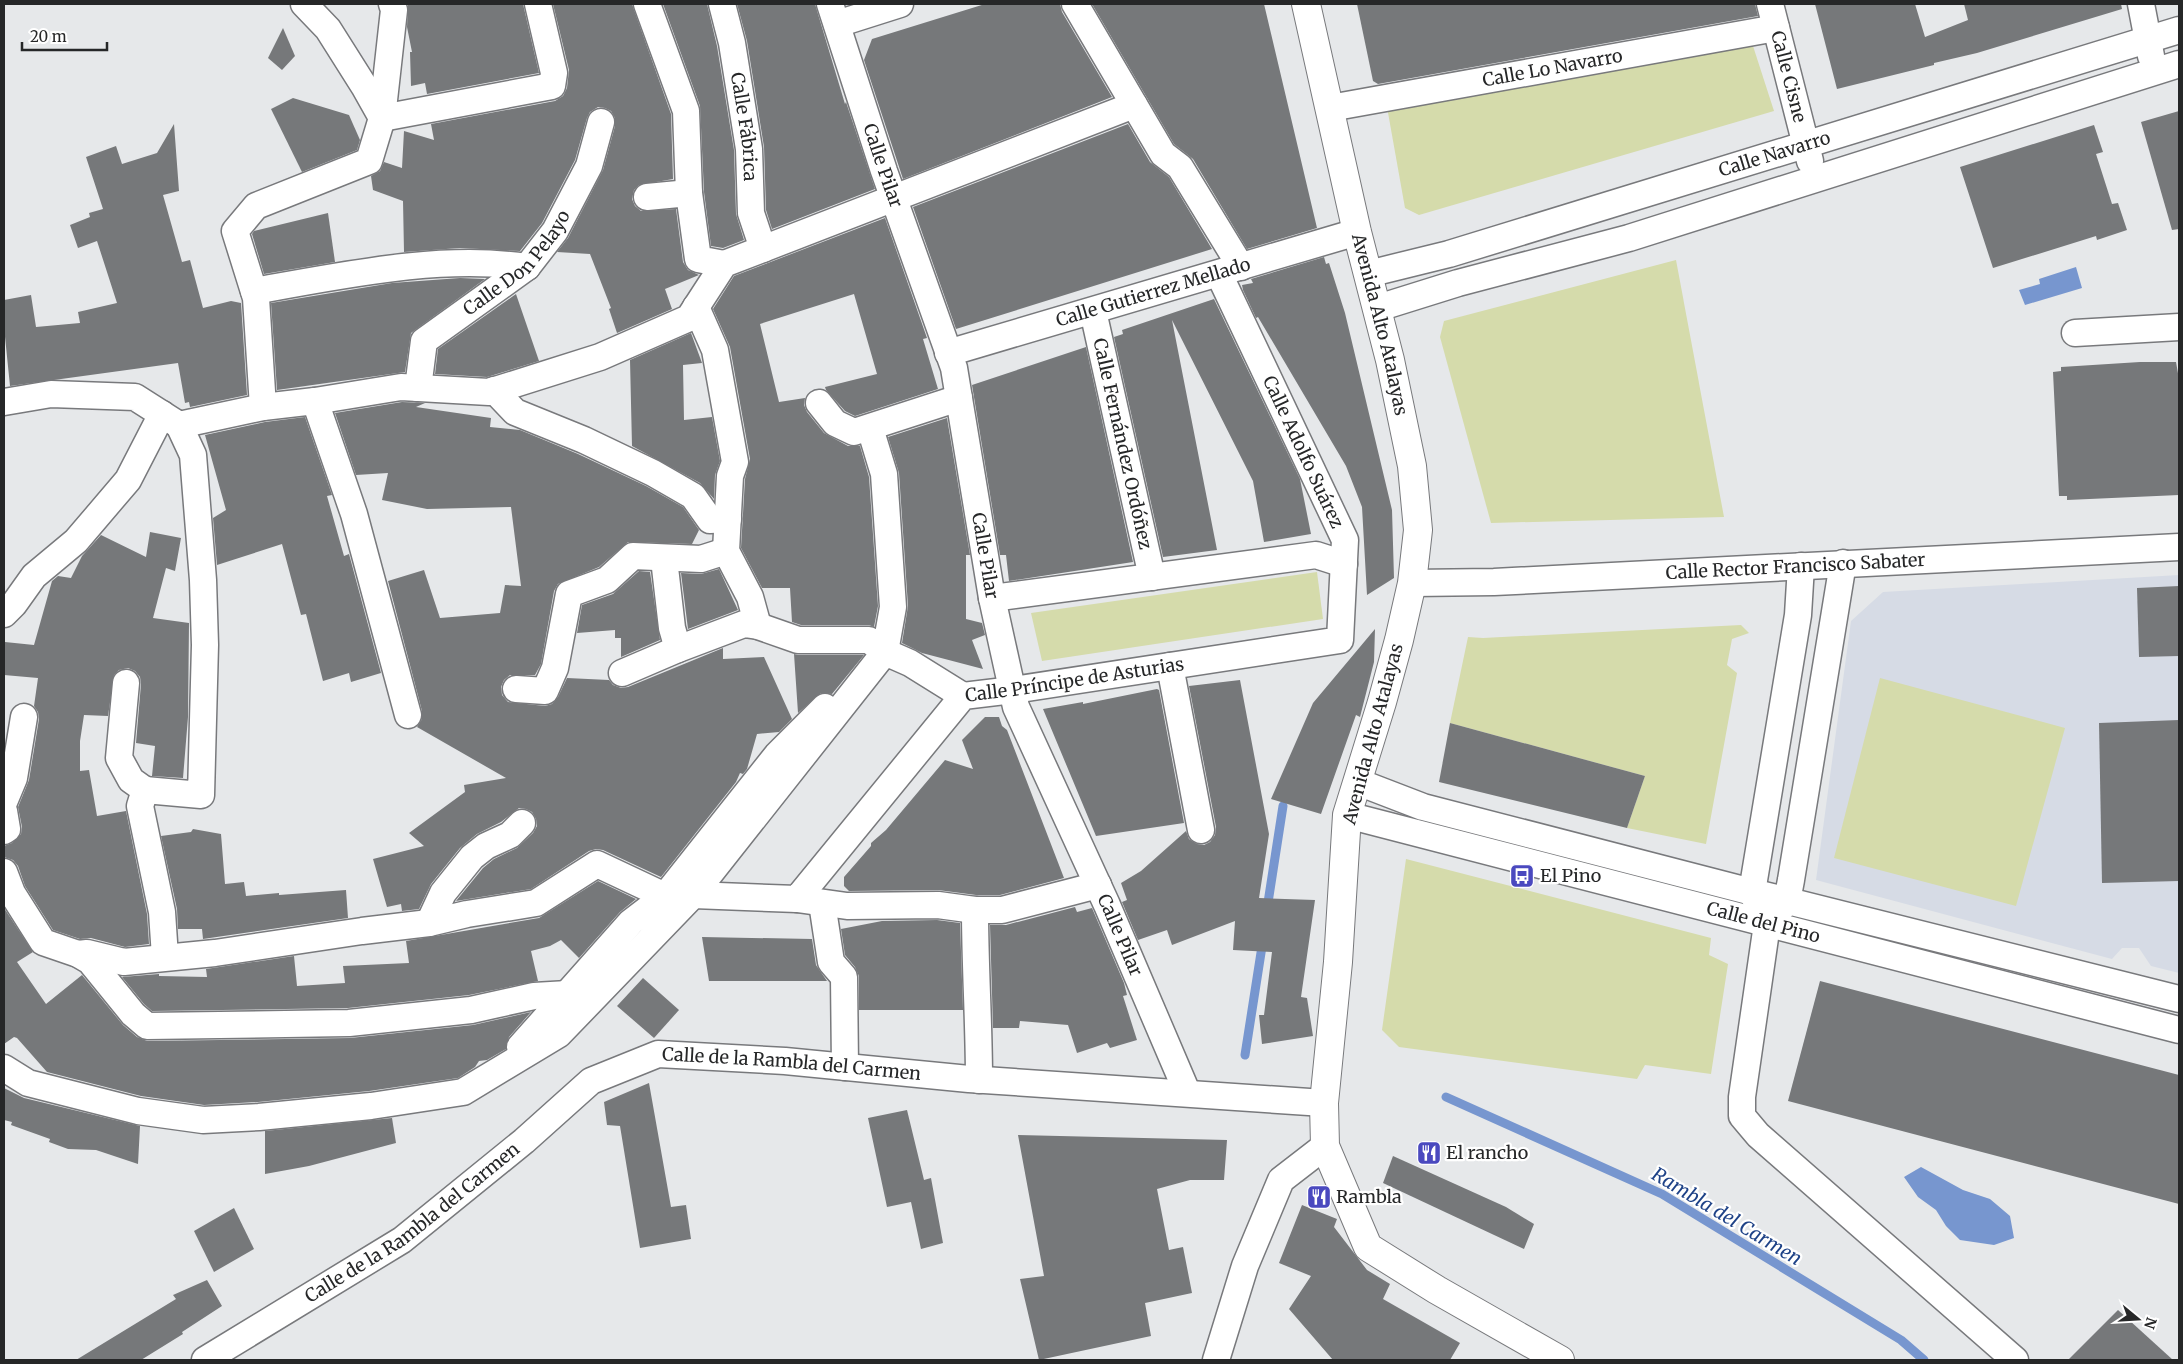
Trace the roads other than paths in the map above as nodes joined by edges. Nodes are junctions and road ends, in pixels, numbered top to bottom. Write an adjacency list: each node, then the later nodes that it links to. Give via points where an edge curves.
1 (304, 4): 18 (street, via 328,29)
2 (392, 4): 18 (street, via 394,10)
3 (538, 4): 18 (street, via 554,73 552,86)
4 (647, 4): 22 (street, via 686,111)
5 (722, 4): 26 (street, Calle Fábrica, via 732,43 749,149 751,213)
6 (900, 4): 10 (street)
7 (1075, 4): 16 (street, Calle Adolfo Suárez)
8 (1306, 4): 17 (main road, Avenida Alto Atalayas)
9 (2141, 4): 13 (street)
10 (833, 14): 24 (street, Calle Pilar)
11 (1773, 16): 17 (street, Calle Lo Navarro); 20 (street, Calle Cisne)
12 (2179, 30): 13 (street, Calle Navarro)
13 (2148, 40): 15 (street); 20 (street, Calle Navarro)
14 (2179, 64): 15 (street, Calle Navarro)
15 (2154, 71): 21 (street, Calle Navarro)
16 (1134, 105): 24 (street); 29 (street, Calle Adolfo Suárez, via 1163,154 1180,167)
17 (1330, 108): 25 (main road, Avenida Alto Atalayas)
18 (382, 118): 31 (street, via 369,161 256,206 235,230)
19 (601, 122): 28 (street, Calle Don Pelayo, via 588,166 555,231)
20 (1806, 144): 21 (street, Calle Cisne); 30 (street, Calle Navarro, via 1449,254)
21 (1814, 180): 33 (street, Calle Navarro, via 1629,238 1458,283)
22 (689, 193): 23 (street); 27 (street, via 698,259)
23 (647, 197)
24 (894, 200): 26 (street); 37 (street, Calle Pilar)
25 (1357, 232): 29 (street, Calle Gutierrez Mellado); 30 (main road, Avenida Alto Atalayas)
26 (763, 249): 27 (street)
27 (724, 264): 32 (street)
28 (527, 268): 31 (street, via 497,263 390,268); 38 (street, Calle Don Pelayo, via 424,341)
29 (1230, 270): 34 (street, Calle Gutierrez Mellado); 52 (street, Calle Adolfo Suárez, via 1344,540)
30 (1368, 274): 33 (main road, Avenida Alto Atalayas)
31 (254, 291): 44 (street)
32 (696, 307): 39 (street, via 689,318 600,357); 47 (street, via 714,350 735,462 730,476)
33 (1378, 308): 55 (main road, Avenida Alto Atalayas, via 1412,466 1418,530)
34 (1093, 310): 37 (street, Calle Gutierrez Mellado); 54 (street, Calle Fernández Ordóñez)
35 (2179, 326): 36 (street)
36 (2075, 332)
37 (948, 353): 40 (street, Calle Pilar)
38 (418, 388): 39 (street); 41 (street, via 401,387)
39 (494, 390): 47 (street, via 515,412 584,440 693,496 710,520)
40 (959, 398): 46 (street); 56 (street, Calle Pilar)
41 (315, 401): 44 (street); 70 (street, via 354,514)
42 (4, 402): 45 (street, via 51,394 134,397)
43 (819, 403): 46 (street, via 836,423 854,432)
44 (263, 407): 45 (street)
45 (171, 419): 57 (street, via 128,480 76,540 34,576); 72 (street, via 193,455 203,580 205,645 201,795)
46 (870, 428): 61 (street, via 884,474 893,607)
47 (728, 519): 49 (street)
48 (2179, 547): 51 (street, Calle Rector Francisco Sabater)
49 (726, 551): 50 (street, via 701,559); 58 (street, via 750,597)
50 (664, 559): 60 (street, via 672,628); 65 (street, via 633,556 607,580 569,594 555,668 545,691)
51 (1843, 563): 53 (street, Calle Rector Francisco Sabater); 85 (street)
52 (1344, 564): 54 (street, via 1316,555); 59 (street, Calle Adolfo Suárez)
53 (1800, 566): 55 (street, Calle Rector Francisco Sabater, via 1494,582); 81 (street, via 1798,615)
54 (1152, 577): 56 (street)
55 (1412, 583): 71 (main road, Avenida Alto Atalayas)
56 (992, 598): 66 (street, Calle Pilar)
57 (4, 614)
58 (758, 626): 60 (street, via 744,624); 61 (street, via 798,640 869,640)
59 (1340, 640): 62 (street, Calle Príncipe de Asturias)
60 (678, 649): 63 (street)
61 (886, 652): 67 (street); 68 (street)
62 (1170, 666): 66 (street, Calle Príncipe de Asturias); 77 (street)
63 (622, 673)
64 (126, 683): 72 (street, via 119,758 131,780)
65 (516, 689)
66 (1013, 690): 67 (street, Calle Príncipe de Asturias); 80 (street, Calle Pilar, via 1016,707)
67 (963, 696): 84 (street, Calle Príncipe de Asturias)
68 (846, 702): 82 (street); 83 (street, via 830,702 794,736)
69 (24, 716): 73 (street, via 14,778)
70 (408, 716)
71 (1358, 782): 75 (main road, Avenida Alto Atalayas); 81 (street, Calle del Pino, via 1423,806)
72 (145, 790): 91 (street, via 140,806 162,912)
73 (4, 802)
74 (4, 810): 78 (street, via 7,829)
75 (1346, 815): 89 (street, Calle del Pino); 100 (main road, Avenida Alto Atalayas, via 1338,962)
76 (522, 823): 88 (street, via 510,835 486,846 472,857 443,893)
77 (1201, 830)
78 (4, 831)
79 (4, 872): 90 (street, via 12,893 43,942)
80 (1098, 885): 87 (street, via 1002,910); 99 (street, Calle Pilar)
81 (1752, 892): 85 (street, Calle del Pino); 89 (street)
82 (693, 895): 84 (street); 97 (street, via 559,1034)
83 (664, 896): 88 (street, via 597,864 536,903); 92 (street, via 631,922)
84 (797, 899): 86 (street)
85 (1787, 901): 89 (street); 93 (street, Calle del Pino)
86 (822, 903): 87 (street, via 847,906 938,905); 95 (street, via 831,962 844,977)
87 (975, 910): 98 (street)
88 (429, 923): 91 (street)
89 (1767, 924): 94 (street, Calle del Pino); 105 (street, via 1742,1116 1758,1135)
90 (78, 954): 91 (street, via 87,953 124,962); 92 (street, via 90,961 146,1026 349,1023 471,1010 534,996)
91 (165, 957)
92 (568, 994): 97 (street)
93 (2179, 999)
94 (2179, 1030)
95 (845, 1067): 98 (street, Calle de la Rambla del Carmen); 102 (street, Calle de la Rambla del Carmen, via 658,1054 591,1081 524,1141 402,1240)
96 (4, 1068): 97 (street, via 28,1083 138,1111 203,1120 371,1106 463,1092)
97 (498, 1069)
98 (979, 1080): 99 (street, Calle de la Rambla del Carmen)
99 (1187, 1092): 100 (street, Calle de la Rambla del Carmen)
100 (1324, 1102): 101 (main road, Avenida Alto Atalayas)
101 (1325, 1146): 103 (street, via 1281,1180 1245,1266); 104 (main road, Avenida Alto Atalayas, via 1368,1247)
102 (205, 1360)
103 (1216, 1360)
104 (1560, 1360)
105 (2015, 1360)

